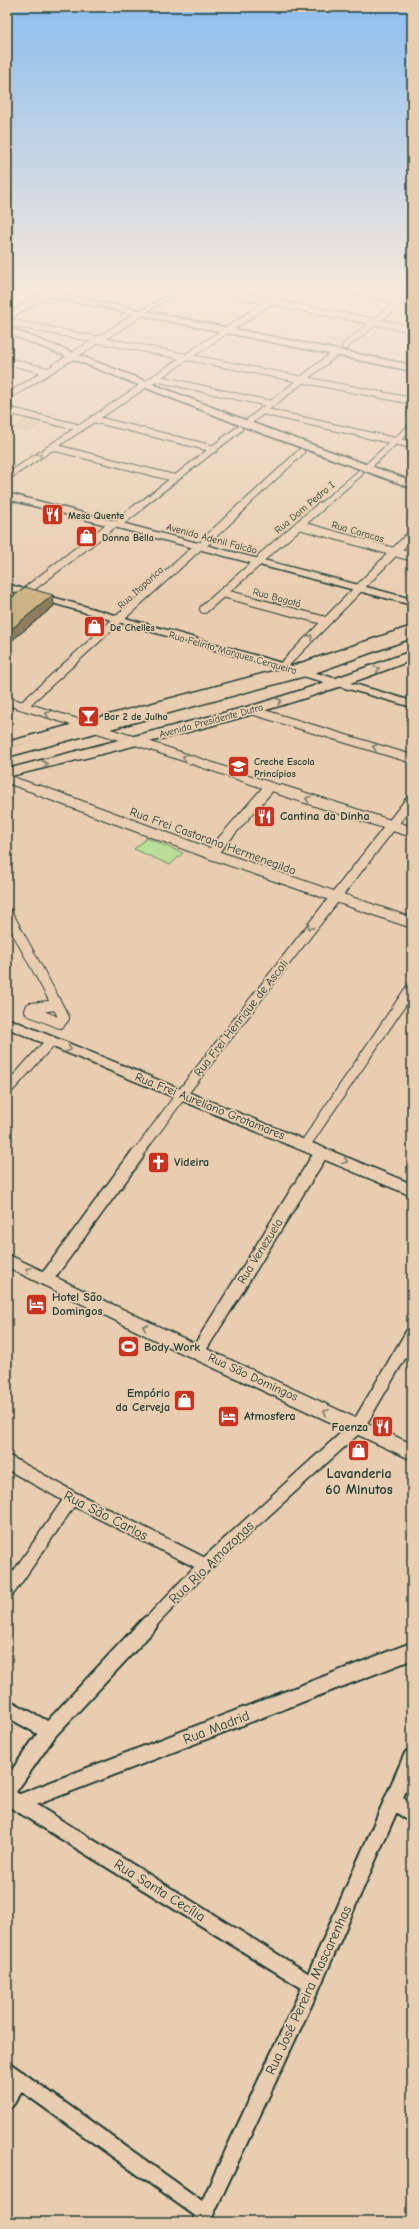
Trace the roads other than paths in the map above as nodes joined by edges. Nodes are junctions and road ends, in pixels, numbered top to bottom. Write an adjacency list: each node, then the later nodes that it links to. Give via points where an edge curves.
1 (135, 392): 9 (street)
2 (152, 392): 11 (main road)
3 (207, 392): 7 (street)
4 (287, 392): 7 (street)
5 (365, 392): 6 (street)
6 (412, 401)
7 (266, 408): 11 (street); 13 (street)
8 (7, 410): 12 (street)
9 (93, 420): 12 (street); 17 (street)
10 (412, 426): 13 (street, Rua Dom Pedro I)
11 (243, 427): 17 (street); 18 (main road); 19 (main road)
12 (81, 428): 16 (street)
13 (397, 439): 14 (street); 15 (street); 19 (street, Rua Dom Pedro I)
14 (412, 440)
15 (412, 445)
16 (52, 447): 20 (street, one-way to 16); 21 (street)
17 (215, 449): 21 (street)
18 (301, 452): 19 (main road); 31 (street, Rua Itaparica)
19 (366, 472): 22 (main road); 23 (main road); 25 (main road); 29 (street, Rua Dom Pedro I)
20 (7, 477)
21 (174, 478): 28 (street)
22 (412, 485)
23 (412, 489)
24 (7, 491): 27 (street, Avenida Adenil Falcão)
25 (412, 494)
26 (7, 496): 27 (street, Avenida Adenil Falcão)
27 (71, 510): 28 (street, Avenida Adenil Falcão)
28 (117, 522): 31 (street, Avenida Adenil Falcão); 37 (street)
29 (298, 525): 32 (street, Rua Caracas); 34 (street, Rua Dom Pedro I)
30 (412, 534): 32 (street)
31 (202, 544): 34 (street, Avenida Adenil Falcão); 43 (street, Rua Itaparica)
32 (395, 552): 33 (street, Rua Caracas); 35 (street)
33 (412, 557)
34 (260, 559): 35 (street, Avenida Adenil Falcão); 38 (street, Rua Dom Pedro I)
35 (360, 586): 39 (street, Avenida Adenil Falcão); 40 (street, Avenida Adenil Falcão); 44 (street)
36 (7, 587): 37 (street, Rua Felinto Marques Cerqueira)
37 (25, 592): 41 (street); 43 (street, Rua Felinto Marques Cerqueira)
38 (222, 593): 42 (street, Rua Dom Pedro I); 44 (street, Rua Bogotá)
39 (412, 596)
40 (412, 602)
41 (7, 606)
42 (204, 609)
43 (119, 619): 48 (street, Rua Felinto Marques Cerqueira); 53 (street, Rua Itaparica)
44 (326, 621): 48 (street, one-way to 44)
45 (412, 629): 49 (street, Avenida Presidente Dutra)
46 (412, 634): 49 (highway, Avenida Presidente Dutra)
47 (412, 655): 50 (highway, Avenida Presidente Dutra, one-way to 47)
48 (283, 666): 49 (street, Rua Felinto Marques Cerqueira)
49 (299, 670): 50 (street, Rua Felinto Marques Cerqueira); 55 (highway, Avenida Presidente Dutra)
50 (341, 683): 52 (street, Rua Felinto Marques Cerqueira); 54 (highway, Avenida Presidente Dutra, one-way to 50)
51 (7, 701): 53 (street)
52 (412, 704)
53 (23, 706): 55 (street, one-way to 53)
54 (251, 710): 56 (highway, Avenida Presidente Dutra); 59 (street, one-way to 54)
55 (91, 727): 56 (street); 57 (street, Avenida Presidente Dutra); 58 (highway, Avenida Presidente Dutra)
56 (136, 741): 60 (highway, Avenida Presidente Dutra, one-way to 56); 62 (street, one-way to 56)
57 (7, 745)
58 (7, 753)
59 (412, 759)
60 (7, 773)
61 (7, 779): 66 (street, Rua Frei Castorano Hermenegildo)
62 (270, 787): 64 (street, one-way to 62); 66 (street)
63 (412, 799): 64 (street, Rua Frei Henrique de Ascoli)
64 (391, 825): 65 (street); 67 (street, Rua Frei Henrique de Ascoli)
65 (412, 832)
66 (212, 854): 67 (street, Rua Frei Castorano Hermenegildo)
67 (334, 896): 69 (street, Rua Frei Castorano Hermenegildo); 76 (street, Rua Frei Henrique de Ascoli, one-way to 76)
68 (7, 913): 70 (street)
69 (412, 924)
70 (12, 933): 72 (street)
71 (412, 987): 77 (street)
72 (57, 1005)
73 (7, 1023): 74 (street, Rua Frei Aureliano Grotamares)
74 (51, 1041): 75 (street); 76 (street, Rua Frei Aureliano Grotamares, one-way to 76)
75 (7, 1090)
76 (181, 1094): 77 (street, Rua Frei Aureliano Grotamares); 81 (street, Rua Frei Henrique de Ascoli)
77 (304, 1145): 78 (street, Rua Frei Aureliano Grotamares)
78 (322, 1152): 79 (street, Rua Frei Aureliano Grotamares, one-way to 79); 83 (street, Rua Venezuela)
79 (412, 1190)
80 (7, 1260): 81 (street, Rua São Domingos, one-way to 80)
81 (46, 1279): 83 (street, Rua São Domingos, one-way to 81)
82 (412, 1334): 84 (street, Rua Rio Amazonas)
83 (198, 1351): 84 (street, Rua São Domingos, one-way to 83)
84 (358, 1426): 85 (street, Rua São Domingos); 88 (street, Rua Rio Amazonas)
85 (412, 1452)
86 (7, 1462): 87 (street, Rua São Carlos)
87 (72, 1498): 88 (street, Rua São Carlos); 89 (street)
88 (205, 1565): 92 (street, Rua Rio Amazonas)
89 (7, 1592)
90 (412, 1650): 95 (street, Rua Madrid)
91 (7, 1708): 92 (street)
92 (49, 1731): 94 (street, Rua Rio Amazonas)
93 (412, 1757): 96 (street, Rua José Pereira Mascarenhas)
94 (7, 1791)
95 (13, 1800): 98 (street, Rua Santa Cecília)
96 (394, 1802): 97 (street); 98 (street, Rua José Pereira Mascarenhas)
97 (412, 1813)
98 (312, 1985): 101 (street, Rua José Pereira Mascarenhas)
99 (13, 2075): 100 (street); 101 (street)
100 (7, 2100)
101 (203, 2218)

